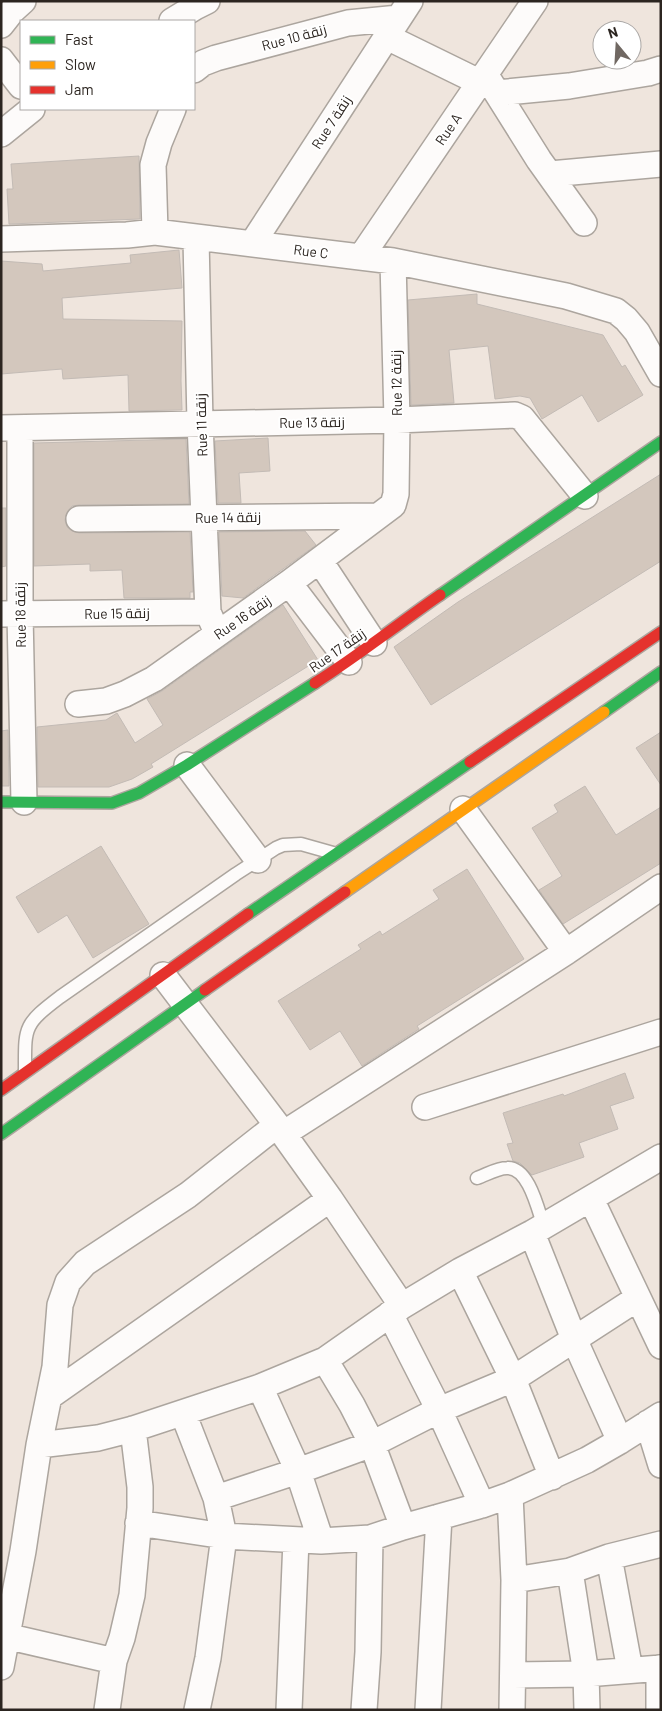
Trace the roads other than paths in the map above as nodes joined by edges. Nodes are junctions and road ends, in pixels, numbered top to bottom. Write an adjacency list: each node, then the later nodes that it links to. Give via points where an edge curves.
1 (23, 1): 6 (street)
2 (207, 1): 5 (street)
3 (535, 1): 10 (street, Rue A)
4 (398, 19): 8 (street, Rue 10 زنقة, via 348,23 216,58 203,62); 10 (street); 21 (street, Rue 7 زنقة)
5 (174, 20)
6 (1, 25)
7 (1, 60): 11 (street)
8 (195, 69)
9 (661, 69): 10 (street, via 568,86)
10 (487, 83): 16 (street); 22 (street, Rue A)
11 (20, 85)
12 (31, 110): 14 (street)
13 (173, 110): 18 (street, via 153,165)
14 (1, 134)
15 (661, 164): 16 (street)
16 (550, 174): 17 (street)
17 (584, 223)
18 (155, 232): 19 (street, Rue C); 20 (street, Rue C)
19 (196, 238): 21 (street, Rue C); 26 (street, Rue 11 زنقة)
20 (1, 239)
21 (252, 244): 22 (street, Rue C)
22 (361, 257): 23 (street, Rue C)
23 (394, 261): 24 (street, Rue C, via 566,296 616,311 637,332); 25 (street, Rue 12 زنقة)
24 (661, 374)
25 (397, 420): 26 (street, Rue 13 زنقة); 29 (street, Rue 13 زنقة, via 515,415 522,418); 30 (street, Rue 12 زنقة, via 396,494)
26 (200, 423): 27 (street, Rue 13 زنقة); 31 (street, Rue 11 زنقة)
27 (11, 428): 35 (street, Rue 18 زنقة)
28 (661, 442): 29 (street, Rue 17 زنقة)
29 (585, 496): 38 (street, Rue 17 زنقة)
30 (385, 510): 31 (street, Rue 14 زنقة); 33 (street, Rue 16 زنقة)
31 (205, 518): 32 (street, Rue 14 زنقة); 36 (street, Rue 11 زنقة)
32 (79, 519)
33 (320, 561): 34 (street, Rue 16 زنقة); 38 (street)
34 (289, 583): 36 (street, Rue 16 زنقة); 39 (street)
35 (11, 614): 36 (street, Rue 15 زنقة); 43 (street, Rue 18 زنقة)
36 (213, 623): 41 (street, Rue 16 زنقة, via 154,679 106,701)
37 (661, 632): 45 (street)
38 (374, 643): 39 (street, Rue 17 زنقة)
39 (349, 662): 42 (street, Rue 17 زنقة)
40 (661, 672): 44 (street)
41 (78, 704)
42 (187, 765): 43 (street, Rue 17 زنقة, via 139,793 112,803); 46 (street)
43 (13, 802)
44 (464, 809): 48 (street); 50 (street)
45 (335, 854): 46 (lane, via 300,844 283,844); 49 (street)
46 (258, 860): 52 (lane, via 41,1011 26,1033)
47 (661, 887): 48 (street)
48 (566, 952): 55 (street)
49 (163, 976): 50 (street); 52 (street)
50 (184, 1004): 55 (street); 56 (street)
51 (661, 1032): 54 (street)
52 (26, 1073): 53 (street)
53 (1, 1090)
54 (425, 1107)
55 (280, 1129): 59 (street); 70 (street, via 75,1273 68,1282 60,1305 56,1367)
56 (1, 1134)
57 (661, 1157): 60 (street)
58 (477, 1178): 61 (lane, via 504,1168 520,1172 528,1183)
59 (330, 1199): 64 (street); 70 (street)
60 (591, 1199): 61 (street); 63 (street)
61 (538, 1230): 62 (street); 65 (street)
62 (460, 1271): 64 (street); 68 (street)
63 (638, 1298): 65 (street); 66 (street)
64 (396, 1310): 67 (street); 71 (street)
65 (574, 1339): 68 (street); 75 (street)
66 (661, 1346)
67 (325, 1360): 69 (street); 76 (street)
68 (514, 1379): 71 (street); 80 (street)
69 (260, 1388): 72 (street); 79 (street)
70 (50, 1396): 77 (street)
71 (439, 1410): 76 (street); 83 (street)
72 (183, 1413): 74 (street); 82 (street)
73 (654, 1419): 75 (street); 78 (street)
74 (133, 1429): 77 (street, via 98,1438); 85 (street, via 140,1487)
75 (620, 1441): 80 (street)
76 (372, 1444): 79 (street); 86 (street)
77 (39, 1445): 95 (street)
78 (661, 1465)
79 (298, 1471): 82 (street); 90 (street)
80 (552, 1476): 81 (street)
81 (510, 1495): 83 (street); 94 (street)
82 (216, 1498): 87 (street)
83 (482, 1505): 84 (street)
84 (439, 1517): 86 (street); 106 (street)
85 (138, 1523): 87 (street); 96 (street, via 132,1595)
86 (403, 1527): 88 (street)
87 (224, 1536): 89 (street); 103 (street, via 208,1658)
88 (370, 1538): 90 (street); 105 (street)
89 (296, 1540): 90 (street); 104 (street)
90 (321, 1542)
91 (661, 1544): 92 (street)
92 (609, 1557): 93 (street); 99 (street)
93 (570, 1570): 94 (street); 100 (street)
94 (514, 1580): 101 (street)
95 (4, 1636): 96 (street); 97 (street)
96 (114, 1661): 102 (street)
97 (1, 1667)
98 (660, 1668): 99 (street); 109 (street)
99 (630, 1670): 100 (street)
100 (586, 1674): 101 (street); 108 (street)
101 (512, 1676): 107 (street)
102 (107, 1710)
103 (197, 1710)
104 (289, 1710)
105 (364, 1710)
106 (428, 1710)
107 (512, 1710)
108 (587, 1710)
109 (659, 1710)

